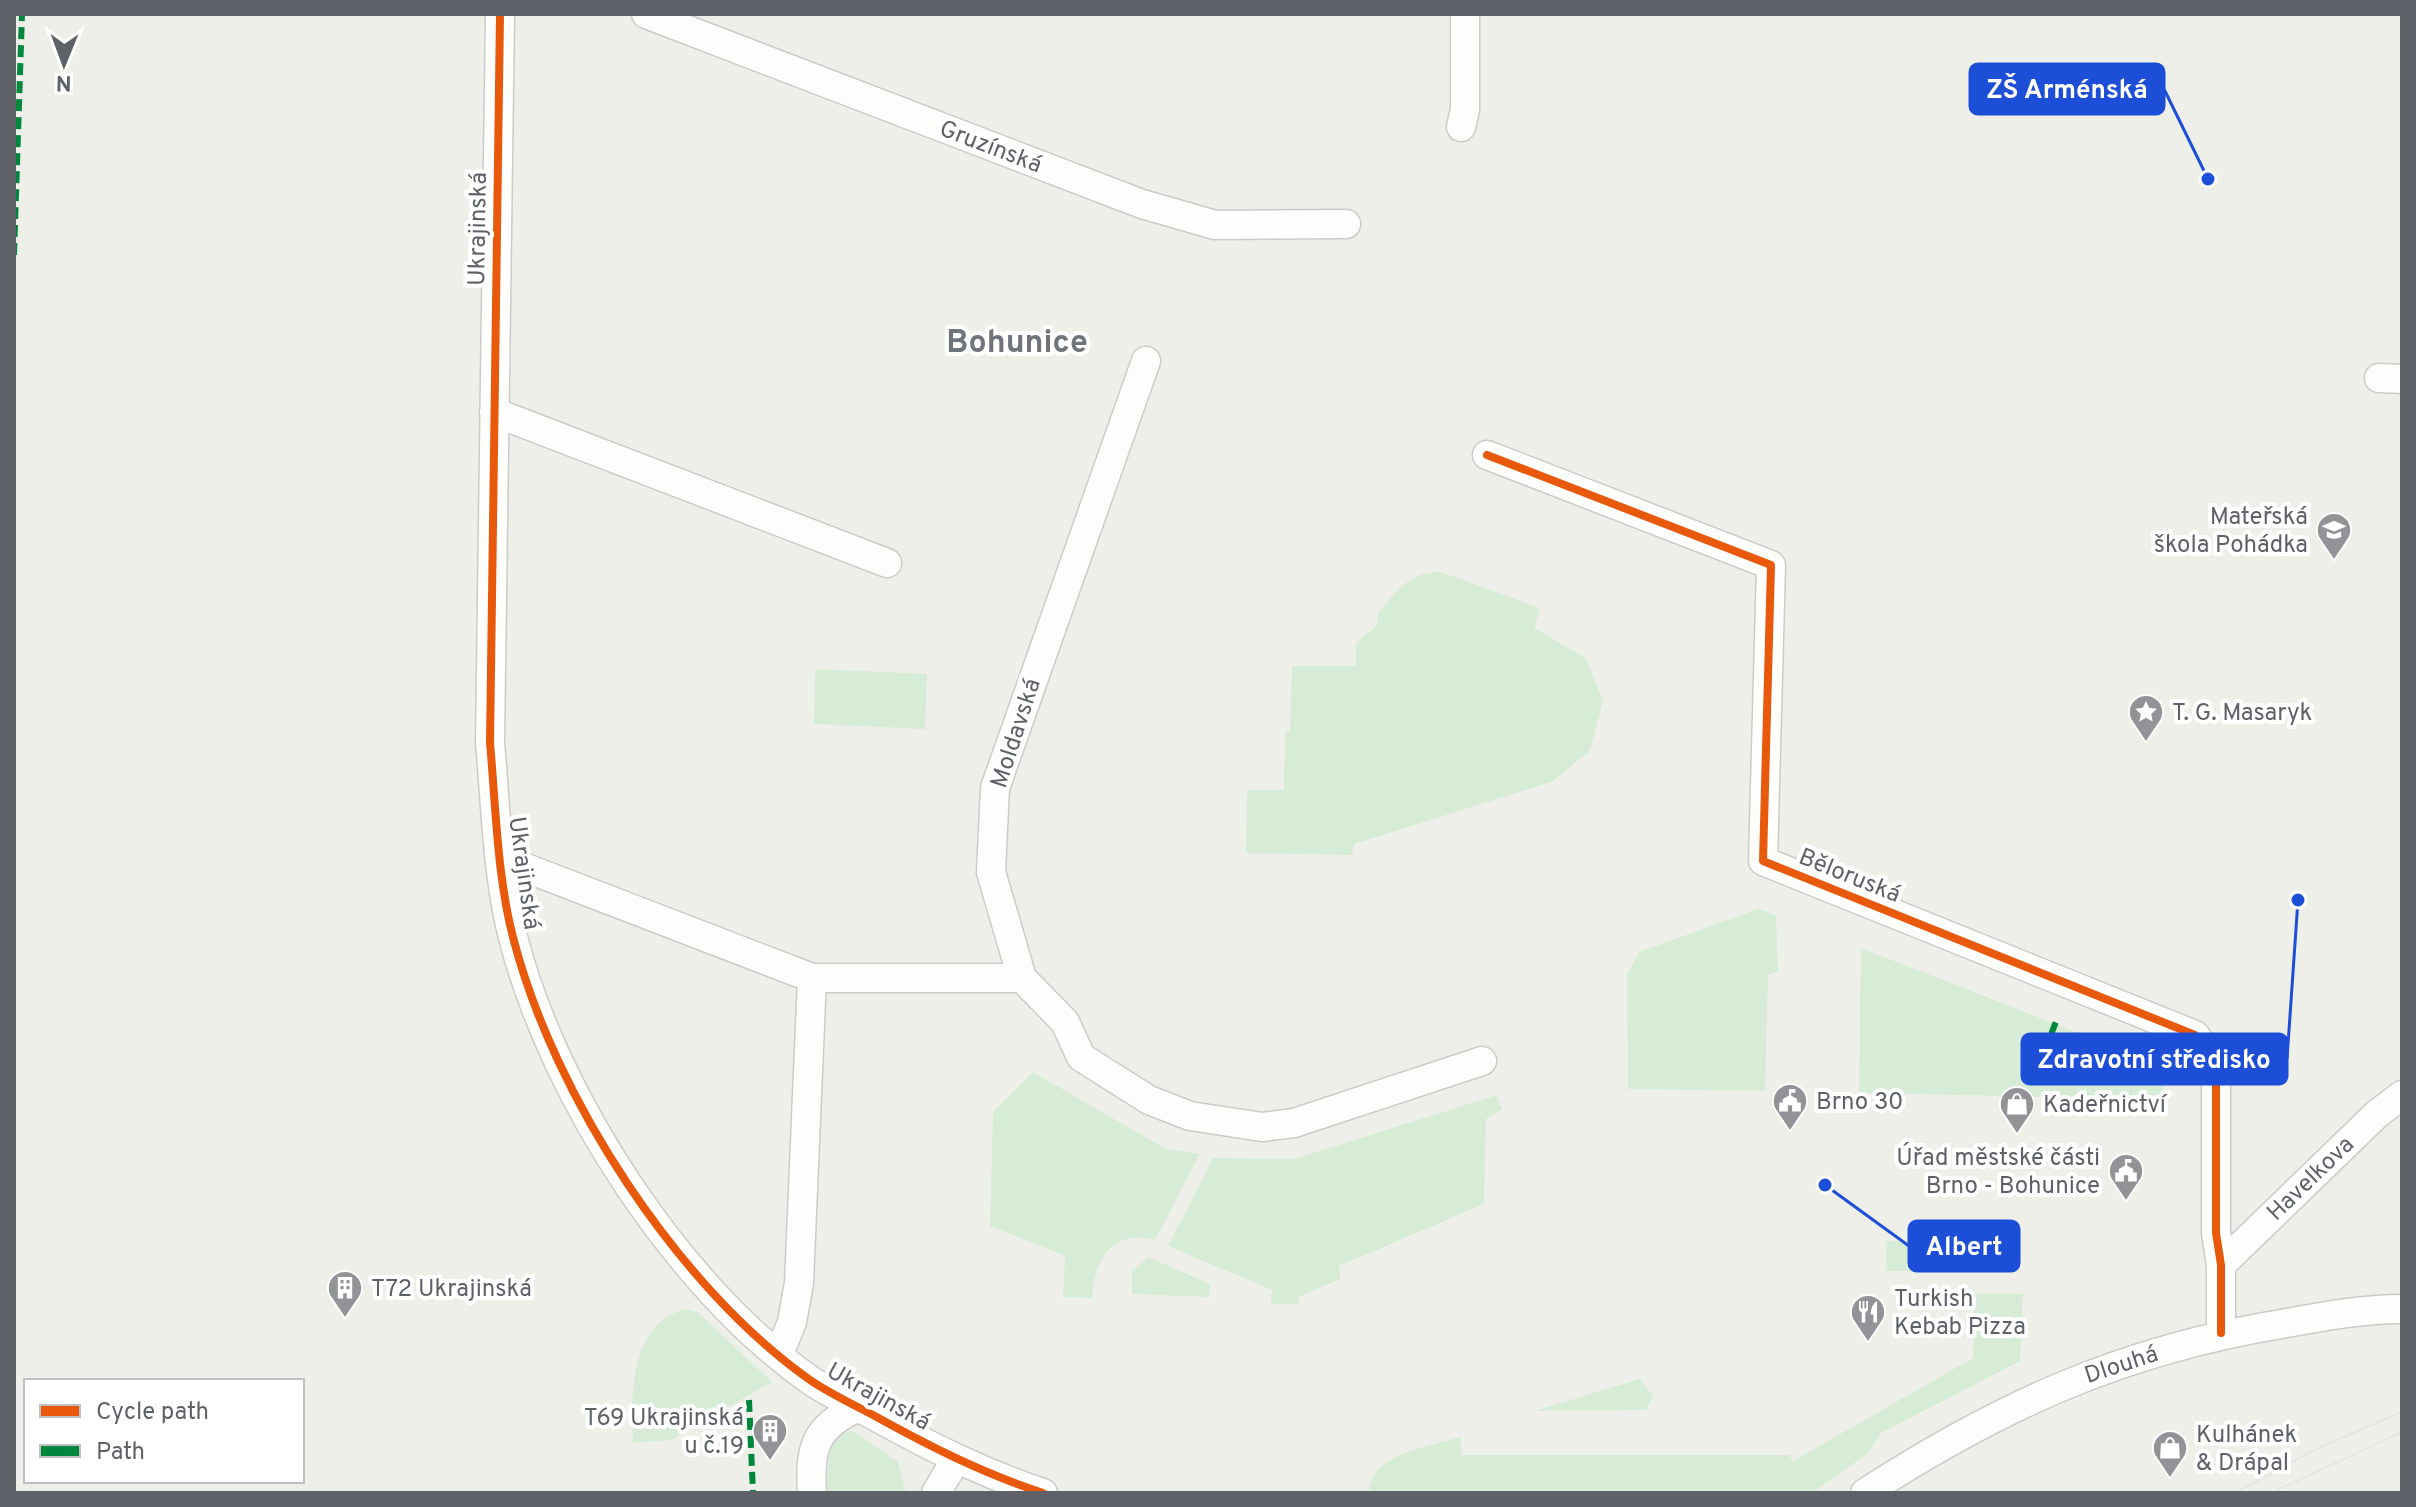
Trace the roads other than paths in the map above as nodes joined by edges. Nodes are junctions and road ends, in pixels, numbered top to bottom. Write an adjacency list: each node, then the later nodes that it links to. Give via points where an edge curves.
1 (500, 14): 7 (street, Ukrajinská)
2 (646, 14): 5 (street, Gruzínská, via 1142,204 1215,225)
3 (1465, 14): 4 (street)
4 (1461, 127)
5 (1346, 224)
6 (1146, 361): 12 (street, Moldavská, via 995,788 991,872)
7 (494, 412): 9 (street); 10 (street, Ukrajinská, via 490,743)
8 (1487, 455): 15 (street, Běloruská, via 1771,565 1763,861 2195,1035 2216,1065 2216,1233)
9 (887, 563)
10 (500, 858): 11 (street, Ukrajinská); 18 (street, Ukrajinská, via 513,940 551,1050 613,1165 690,1266)
11 (812, 978): 12 (street, Ukrajinská); 18 (street, via 799,1283)
12 (1022, 978): 13 (street, Moldavská, via 1065,1022 1081,1057 1149,1100 1226,1123 1294,1123)
13 (1482, 1061)
14 (2402, 1095): 15 (street, Havelkova)
15 (2221, 1265): 17 (street, Běloruská)
16 (2402, 1309): 17 (street, Dlouhá, via 2370,1309)
17 (2221, 1333): 24 (street, Dlouhá, via 2097,1370 1950,1439)
18 (779, 1354): 19 (street, Ukrajinská, via 810,1380)
19 (859, 1407): 20 (street, Ukrajinská); 21 (street, via 838,1416 814,1446)
20 (955, 1461): 22 (street); 23 (street, Ukrajinská)
21 (812, 1493)
22 (936, 1493)
23 (1043, 1493)
24 (1865, 1493)

